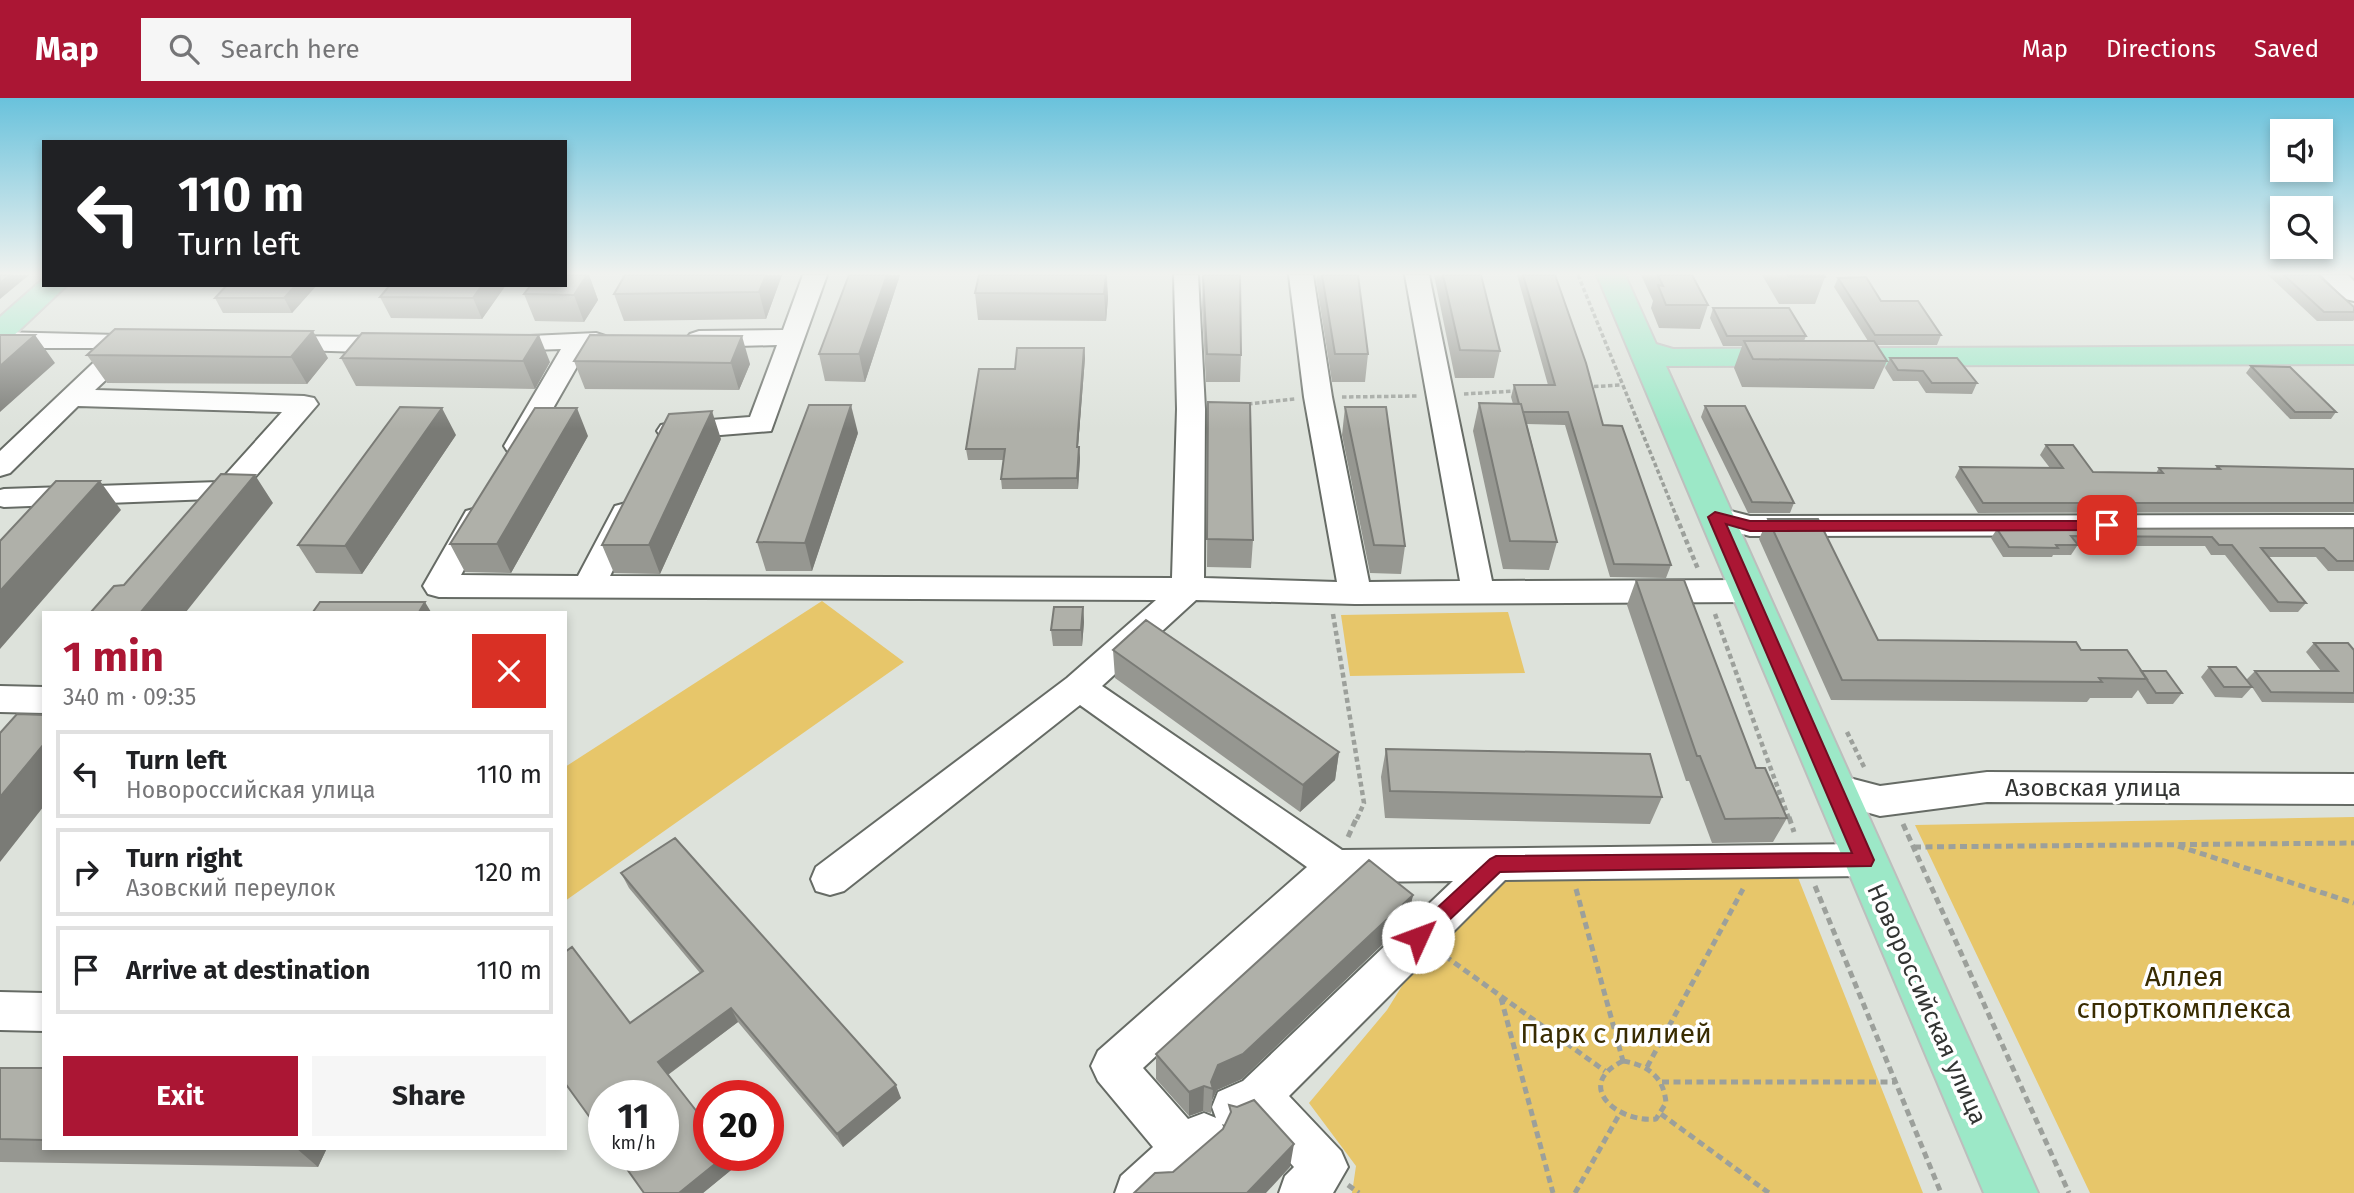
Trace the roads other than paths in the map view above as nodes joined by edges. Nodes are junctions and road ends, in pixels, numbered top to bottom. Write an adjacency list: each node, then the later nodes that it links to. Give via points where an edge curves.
1 (797, 326): 6 (lane)
2 (1188, 326): 29 (lane)
3 (1308, 326): 31 (lane)
4 (1427, 326): 32 (lane)
5 (1633, 326): 16 (main road, Новороссийская улица)
6 (793, 337): 8 (lane); 19 (lane, via 761,425 667,431)
7 (0, 340): 9 (lane)
8 (675, 340)
9 (132, 341): 11 (lane); 18 (lane)
10 (625, 341): 12 (lane)
11 (173, 342)
12 (578, 342): 14 (lane); 28 (lane, via 439,586)
13 (254, 344): 15 (lane)
14 (470, 344)
15 (416, 345)
16 (1643, 350): 17 (main road, via 1672,358); 25 (main road, Новороссийская улица)
17 (2354, 355)
18 (71, 398): 20 (lane); 21 (lane, via 304,404)
19 (655, 455)
20 (0, 467)
21 (227, 491): 23 (lane); 24 (lane)
22 (637, 491): 28 (lane)
23 (2, 506): 26 (lane)
24 (206, 517)
25 (1715, 517): 27 (lane, via 1750,526); 30 (main road, Новороссийская улица)
26 (38, 522)
27 (2354, 525)
28 (589, 586): 29 (lane)
29 (1188, 589): 31 (lane); 33 (lane)
30 (1749, 591): 32 (lane); 36 (main road, Новороссийская улица)
31 (1342, 593): 32 (lane)
32 (1478, 593)
33 (1079, 687): 40 (lane); 41 (lane)
34 (0, 699): 35 (lane)
35 (42, 700)
36 (1834, 789): 37 (lane, Азовская улица, via 1880,801 1987,787); 38 (main road, Новороссийская улица)
37 (2354, 789)
38 (1864, 860): 39 (lane); 47 (main road, Новороссийская улица)
39 (1496, 864): 40 (lane); 44 (lane)
40 (1335, 866): 44 (lane, via 1113,1066)
41 (830, 879)
42 (0, 1011): 43 (lane)
43 (42, 1012)
44 (1220, 1122): 45 (lane); 46 (lane, via 1325,1167)
45 (1138, 1193)
46 (1302, 1193)
47 (2011, 1193)

